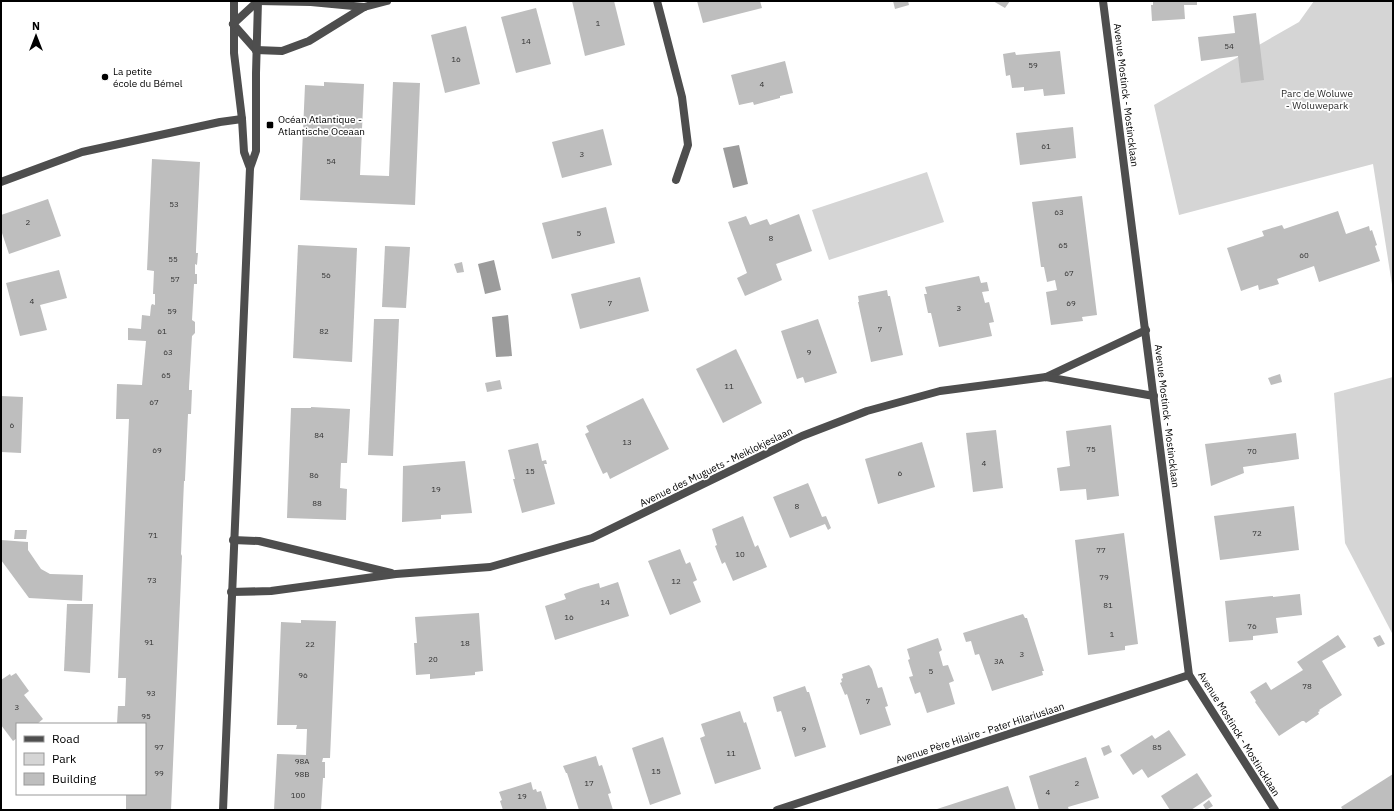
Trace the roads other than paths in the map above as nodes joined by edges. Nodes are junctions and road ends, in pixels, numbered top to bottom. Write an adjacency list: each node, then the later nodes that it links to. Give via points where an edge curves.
1 (234, 1): 7 (street)
2 (258, 1): 6 (street); 7 (street); 8 (street)
3 (387, 1): 6 (street)
4 (657, 1): 11 (street, via 682,97 688,145)
5 (1103, 1): 13 (street, Avenue Mostinck - Mostincklaan)
6 (364, 7): 8 (street, via 309,41 282,51)
7 (233, 24): 8 (street); 9 (street)
8 (256, 50): 10 (street, via 256,151)
9 (242, 119): 10 (street, via 244,152); 12 (street, via 82,152)
10 (250, 168): 16 (street)
11 (676, 180)
12 (1, 182)
13 (1146, 330): 14 (street, Avenue des Muguets - Meiklokjeslaan); 15 (street, Avenue Mostinck - Mostincklaan)
14 (1046, 377): 15 (street, Avenue des Muguets - Meiklokjeslaan); 17 (street, Avenue des Muguets - Meiklokjeslaan, via 940,391 867,411 802,436 592,538 490,567)
15 (1154, 396): 19 (street, Avenue Mostinck - Mostincklaan)
16 (233, 540): 17 (street, Avenue des Muguets - Meiklokjeslaan, via 259,542); 18 (street)
17 (396, 574): 18 (street, Avenue des Muguets - Meiklokjeslaan, via 271,591)
18 (231, 592): 20 (street)
19 (1189, 676): 21 (street, Avenue Père Hilaire - Pater Hilariuslaan); 22 (street, Avenue Mostinck - Mostincklaan)
20 (223, 810)
21 (777, 810)
22 (1275, 810)

